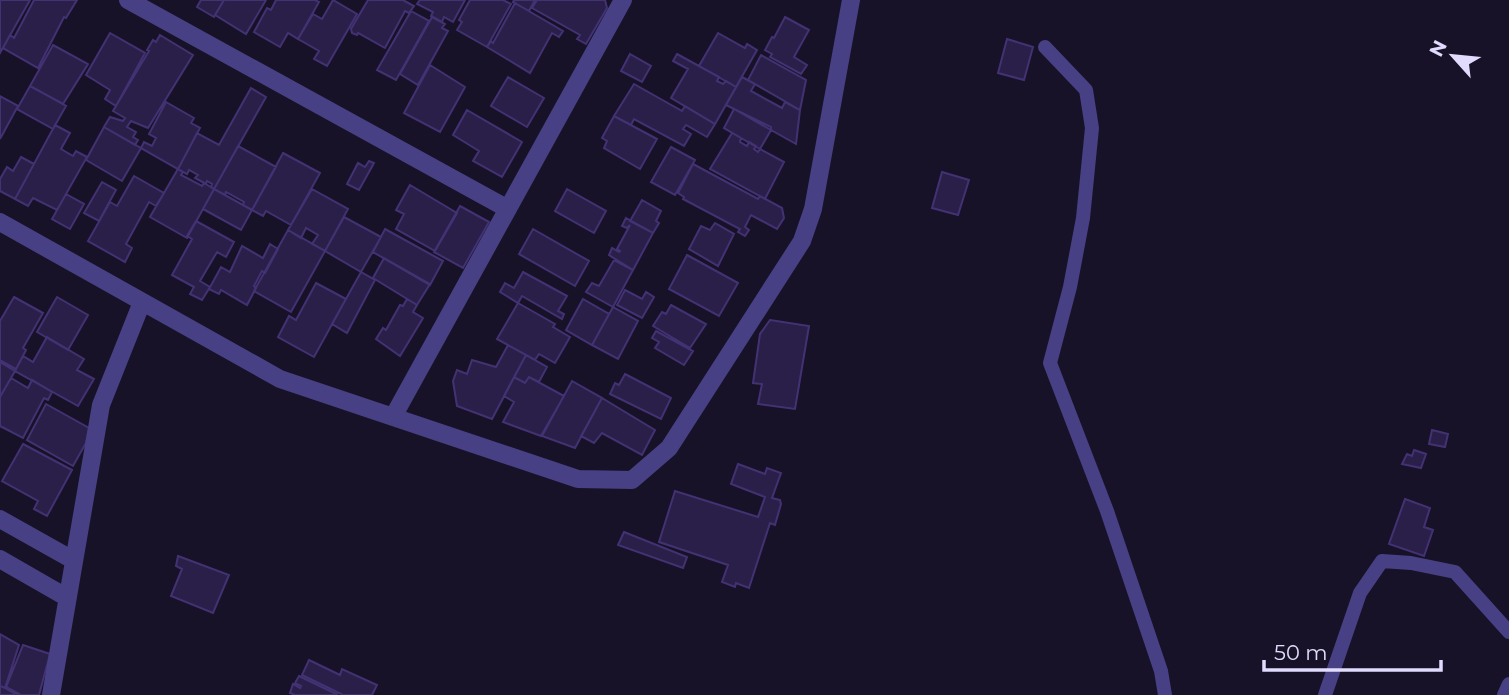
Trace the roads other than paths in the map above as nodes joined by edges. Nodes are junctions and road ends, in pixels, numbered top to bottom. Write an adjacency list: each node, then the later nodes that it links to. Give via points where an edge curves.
1 (128, 0): 5 (street)
2 (623, 0): 5 (street)
3 (851, 0): 8 (street, via 813,209 802,241 669,448 632,480 579,480)
4 (1045, 47): 16 (lane, via 1086,90 1093,128 1079,241 1050,363 1107,511)
5 (508, 209): 8 (street)
6 (0, 222): 7 (street)
7 (142, 302): 8 (street, via 280,379); 11 (street, via 101,405)
8 (393, 417)
9 (0, 519): 11 (street)
10 (0, 559): 12 (street)
11 (73, 560): 12 (street)
12 (66, 597): 15 (street)
13 (1509, 632): 17 (lane, via 1455,572 1381,561 1360,593)
14 (1509, 684): 18 (lane)
15 (51, 695)
16 (1165, 695)
17 (1325, 695)
18 (1504, 695)

